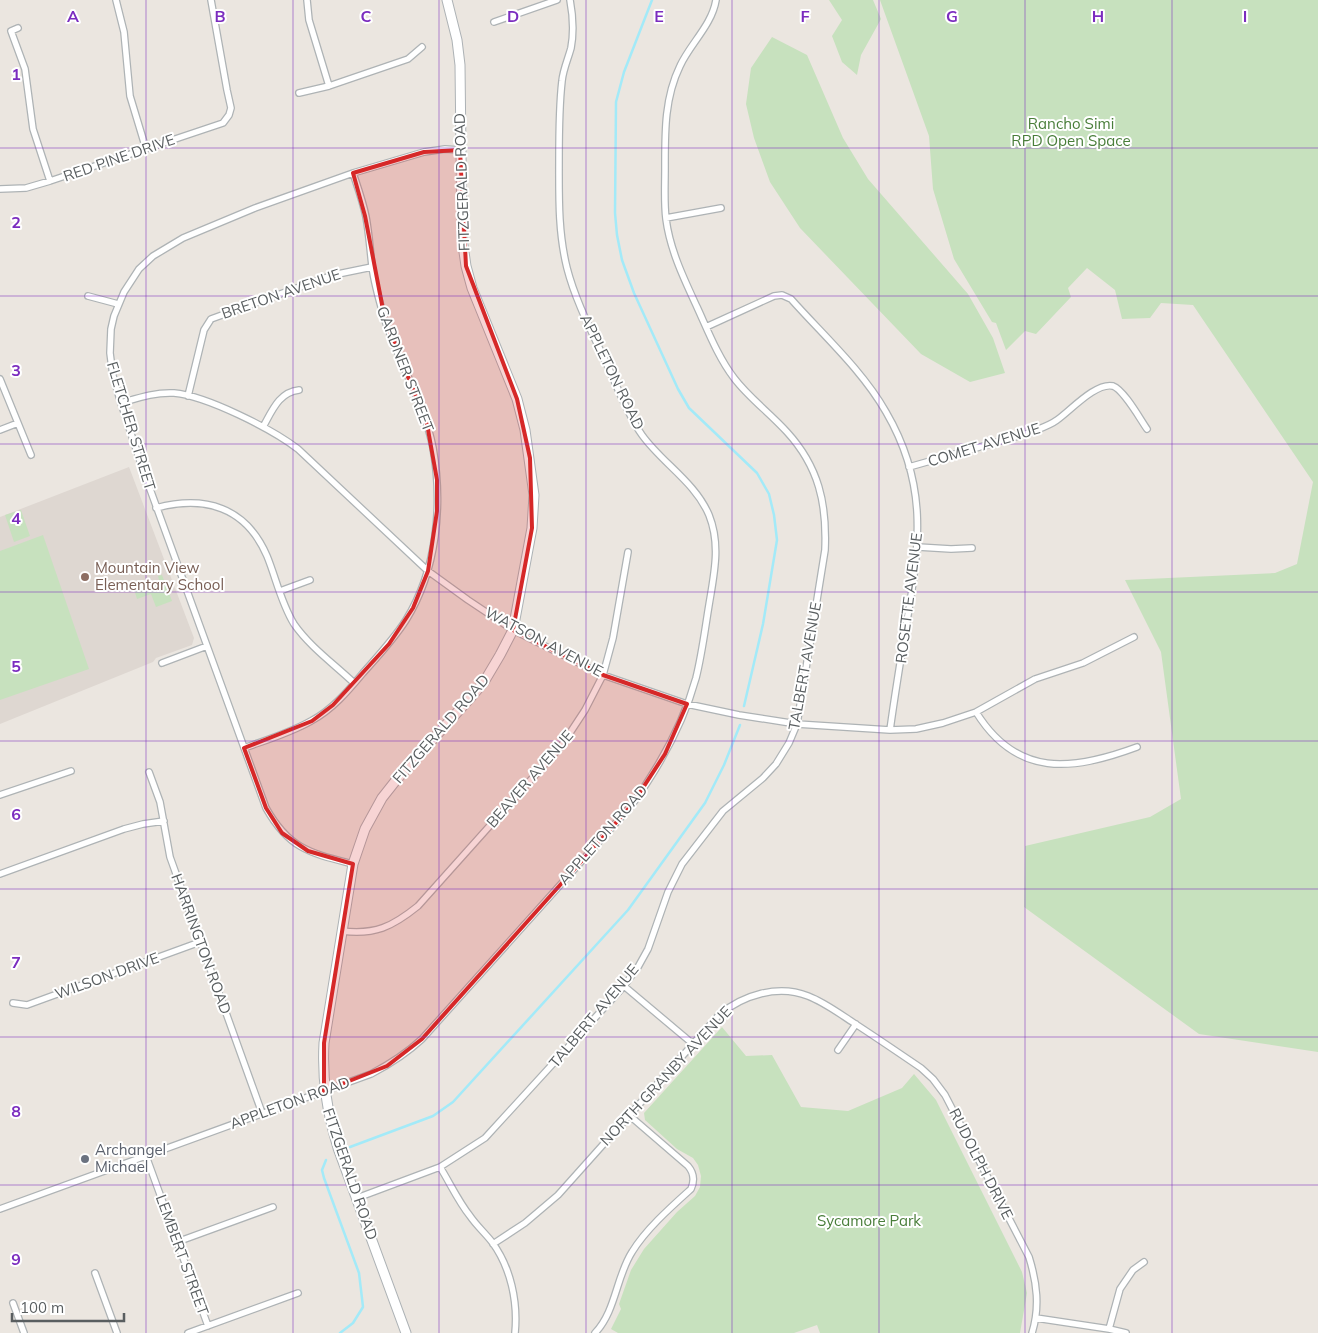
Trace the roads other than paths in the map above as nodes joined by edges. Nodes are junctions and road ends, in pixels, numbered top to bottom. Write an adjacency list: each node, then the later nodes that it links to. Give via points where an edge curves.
1 (116, 0): 13 (street, via 124,32 130,96)
2 (211, 0): 13 (street, RED PINE DRIVE, via 230,111 218,125)
3 (307, 0): 11 (street, via 309,20)
4 (447, 0): 14 (main road, FITZGERALD ROAD, via 460,65)
5 (557, 0): 8 (street)
6 (570, 0): 47 (street, APPLETON ROAD, via 573,32 562,78 559,212 568,268 580,305 632,419 652,448 698,495 715,536 715,569 700,657)
7 (716, 0): 19 (street, TALBERT AVENUE, via 710,18 681,64 669,95 665,125)
8 (494, 22)
9 (18, 28): 16 (street, via 11,30 25,69 33,129)
10 (422, 47): 11 (street, via 408,60)
11 (329, 86): 12 (street)
12 (299, 92)
13 (146, 149): 16 (street, RED PINE DRIVE)
14 (460, 150): 15 (street, FLETCHER STREET, via 424,152); 41 (main road, FITZGERALD ROAD, via 462,238 466,266 480,311 517,399 530,458 534,495 532,528)
15 (353, 173): 20 (street, GARDNER STREET, via 365,216); 22 (street, FLETCHER STREET, via 256,208 168,246 139,269)
16 (50, 181): 17 (street, RED PINE DRIVE, via 26,188)
17 (0, 189)
18 (721, 208): 19 (street)
19 (666, 218): 23 (street, TALBERT AVENUE, via 675,258)
20 (372, 267): 26 (street, BRETON AVENUE, via 332,275 211,319 204,330); 38 (street, GARDNER STREET, via 384,320 420,403 433,448 437,511)
21 (88, 296): 22 (street)
22 (118, 304): 27 (street, FLETCHER STREET, via 111,330 110,353)
23 (706, 327): 33 (street, ROSETTE AVENUE, via 774,296 791,299 874,393 894,427); 49 (street, TALBERT AVENUE, via 734,378 801,449 823,499 825,550)
24 (0, 379): 28 (street)
25 (299, 390): 29 (street, via 282,396)
26 (188, 396): 27 (street, WATSON AVENUE, via 158,394); 29 (street, WATSON AVENUE)
27 (121, 403): 34 (street, FLETCHER STREET)
28 (18, 423): 31 (street); 32 (street)
29 (263, 427): 38 (street, WATSON AVENUE, via 298,449)
30 (1147, 429): 33 (street, COMET AVENUE, via 1122,393 1114,386 1106,386 1093,391 1046,426)
31 (0, 430)
32 (30, 455)
33 (909, 467): 35 (street, ROSETTE AVENUE, via 917,503)
34 (156, 508): 40 (street, via 176,502 197,502 236,516 252,530 262,545); 43 (street, FLETCHER STREET)
35 (918, 547): 36 (street); 50 (street, ROSETTE AVENUE)
36 (972, 548)
37 (628, 552): 45 (street, BEAVER AVENUE)
38 (428, 571): 41 (street, WATSON AVENUE); 46 (street, GARDNER STREET, via 406,621)
39 (310, 580): 40 (street)
40 (280, 591): 46 (street, via 294,623 305,637)
41 (513, 630): 45 (street, WATSON AVENUE); 57 (main road, FITZGERALD ROAD, via 484,682 382,798 365,829)
42 (1134, 637): 48 (street, WATSON AVENUE, via 1083,663 1035,679)
43 (207, 646): 44 (street); 52 (street, FLETCHER STREET)
44 (162, 662)
45 (603, 675): 47 (street, WATSON AVENUE); 59 (street, BEAVER AVENUE, via 562,745 418,906 398,922 383,928 364,932)
46 (354, 683): 52 (street, GARDNER STREET, via 312,721)
47 (687, 704): 49 (street, WATSON AVENUE); 67 (street, APPLETON ROAD, via 665,754 631,806 422,1039 387,1066)
48 (976, 712): 50 (street, WATSON AVENUE, via 916,729); 51 (street, via 1002,745 1044,764 1076,763)
49 (797, 724): 50 (street, WATSON AVENUE); 61 (street, TALBERT AVENUE, via 776,764 723,811 682,864 668,892 648,949)
50 (890, 730)
51 (1137, 747)
52 (244, 748): 57 (street, FLETCHER STREET, via 266,808 282,833 308,851)
53 (71, 771): 55 (street)
54 (149, 772): 56 (street, HARRINGTON ROAD)
55 (0, 795)
56 (164, 821): 58 (street, via 124,829); 60 (street, HARRINGTON ROAD, via 170,857)
57 (353, 864): 59 (main road, FITZGERALD ROAD)
58 (0, 874)
59 (342, 931): 67 (main road, FITZGERALD ROAD, via 324,1043)
60 (200, 942): 62 (street, WILSON DRIVE, via 27,1006); 68 (street, HARRINGTON ROAD)
61 (624, 986): 65 (street); 71 (street, TALBERT AVENUE, via 496,1128 466,1152)
62 (13, 1003)
63 (856, 1024): 64 (street, NORTH GRANBY AVENUE); 65 (street, NORTH GRANBY AVENUE, via 809,996 763,992 732,1004); 66 (street)
64 (864, 1030): 81 (street, RUDOLPH DRIVE, via 921,1068 945,1095 1029,1256 1036,1286)
65 (694, 1044): 69 (street, NORTH GRANBY AVENUE)
66 (838, 1050)
67 (324, 1091): 68 (street, APPLETON ROAD); 72 (main road, FITZGERALD ROAD, via 335,1138)
68 (262, 1113): 70 (street, APPLETON ROAD)
69 (630, 1116): 76 (street, NORTH GRANBY AVENUE, via 546,1206); 89 (street, via 688,1166 694,1176 691,1189 632,1252 610,1310)
70 (146, 1156): 74 (street, APPLETON ROAD); 75 (street, LEMBERT STREET)
71 (440, 1166): 72 (street, TALBERT AVENUE); 76 (street, via 469,1215)
72 (357, 1198): 87 (main road, FITZGERALD ROAD)
73 (273, 1207): 75 (street)
74 (0, 1209)
75 (177, 1242): 82 (street, LEMBERT STREET)
76 (493, 1244): 88 (street, via 515,1295)
77 (1144, 1262): 83 (street, via 1133,1270 1120,1288)
78 (95, 1272): 85 (street)
79 (298, 1293): 82 (street)
80 (13, 1303): 84 (street)
81 (1036, 1318): 83 (street); 90 (street, RUDOLPH DRIVE)
82 (208, 1326): 86 (street)
83 (1109, 1329): 91 (street)
84 (24, 1333)
85 (117, 1333)
86 (188, 1333)
87 (406, 1333)
88 (515, 1333)
89 (596, 1333)
90 (1032, 1333)
91 (1126, 1333)

